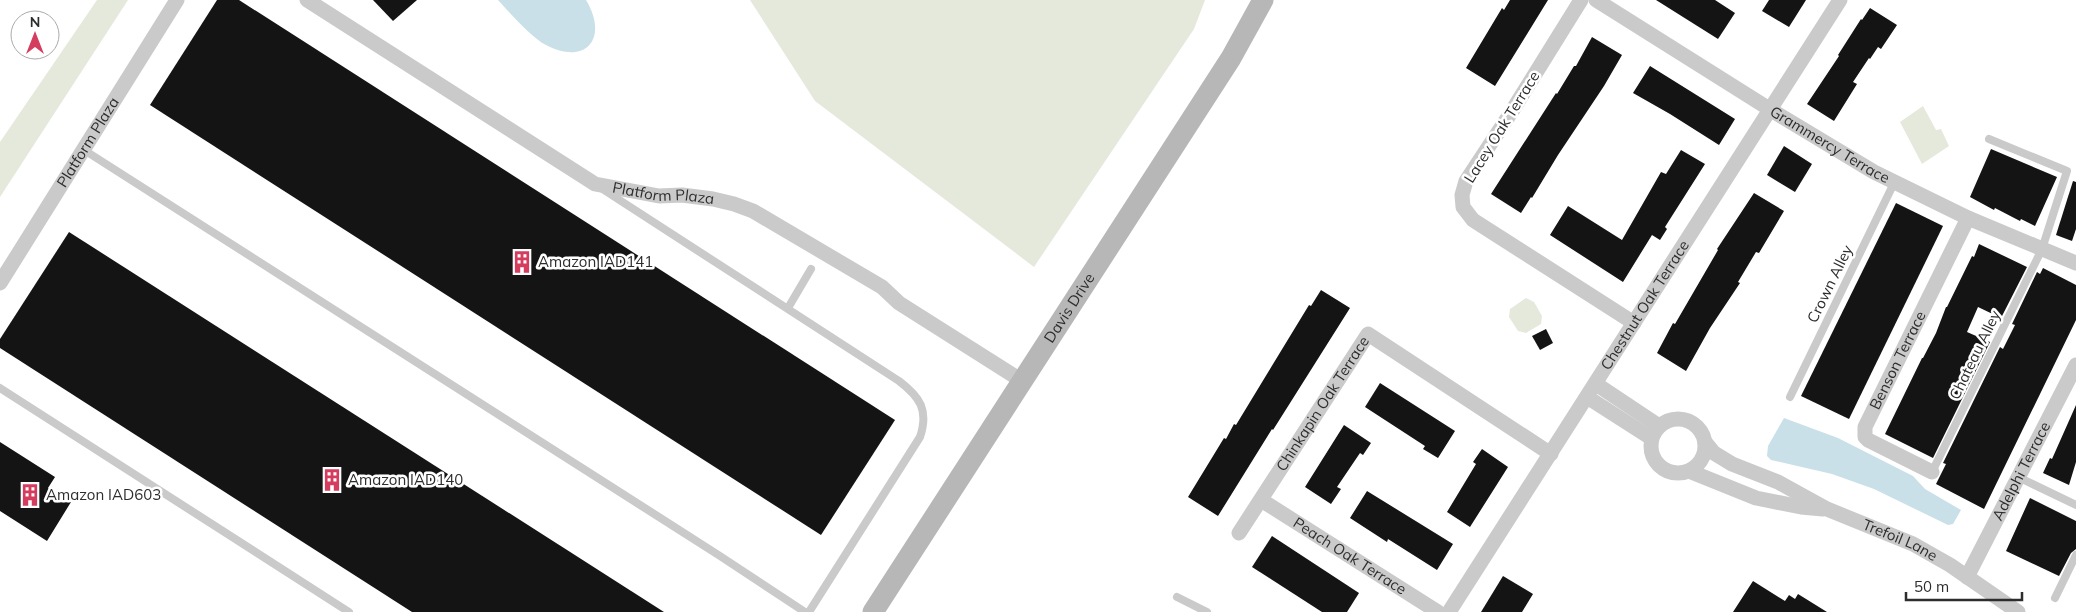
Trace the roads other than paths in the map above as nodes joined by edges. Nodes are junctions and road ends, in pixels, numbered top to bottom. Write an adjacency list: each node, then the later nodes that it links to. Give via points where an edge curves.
1 (177, 0): 9 (street, Platform Plaza)
2 (307, 0): 11 (street, Platform Plaza)
3 (1263, 0): 20 (street, Davis Drive, via 1231,58)
4 (1581, 0): 18 (street, Lacey Oak Terrace, via 1466,181 1463,207 1472,220)
5 (1596, 0): 7 (street, Grammercy Terrace)
6 (1840, 0): 7 (street, Chestnut Oak Terrace)
7 (1771, 110): 10 (street, Grammercy Terrace); 18 (street, Chestnut Oak Terrace)
8 (1990, 139): 13 (lane, Chateau Alley, via 2067,170)
9 (84, 150): 16 (street, Platform Plaza); 42 (lane)
10 (1894, 183): 12 (street, Grammercy Terrace); 24 (lane, Crown Alley)
11 (595, 184): 17 (lane); 20 (street, Platform Plaza, via 659,196 713,199 753,211 882,286 899,303)
12 (1968, 218): 13 (street, Grammercy Terrace); 29 (street, Benson Terrace, via 1865,426 1868,440)
13 (2042, 249): 14 (street, Grammercy Terrace); 29 (lane, Chateau Alley)
14 (2076, 263)
15 (811, 269): 17 (lane)
16 (0, 283)
17 (788, 308): 43 (lane, via 911,390 919,399 924,426)
18 (1634, 324): 21 (street, Chestnut Oak Terrace)
19 (2076, 365): 30 (street, Adelphi Terrace)
20 (1022, 380): 44 (street, Davis Drive)
21 (1596, 384): 23 (street, Chestnut Oak Terrace); 25 (street)
22 (0, 388): 39 (lane)
23 (1587, 397): 25 (street); 27 (street, Chestnut Oak Terrace)
24 (1790, 397)
25 (1655, 432): 26 (street, Trefoil Lane, via 1670,420 1680,418 1696,426); 28 (street, Trefoil Lane, via 1652,456 1656,463 1671,473)
26 (1705, 442): 28 (street, via 1702,459); 33 (street, Trefoil Lane, via 1714,453 1732,464 1784,485)
27 (1551, 454): 31 (street, Chinkapin Oak Terrace, via 1368,334); 47 (street, Chestnut Oak Terrace)
28 (1689, 471): 33 (street, Trefoil Lane, via 1756,498)
29 (1932, 472)
30 (2020, 478): 32 (lane); 36 (street, Adelphi Terrace)
31 (1261, 500): 34 (street, Chinkapin Oak Terrace); 46 (street, Peach Oak Terrace)
32 (2076, 505)
33 (1827, 509): 36 (street, Trefoil Lane, via 1913,544)
34 (1239, 533)
35 (2076, 555): 38 (lane)
36 (1967, 577): 48 (street, Trefoil Lane)
37 (1176, 596): 45 (lane)
38 (2055, 598)
39 (337, 604): 40 (lane); 41 (lane)
40 (331, 612)
41 (349, 612)
42 (805, 612)
43 (809, 612)
44 (873, 612)
45 (1207, 612)
46 (1438, 612)
47 (1450, 612)
48 (2018, 612)

